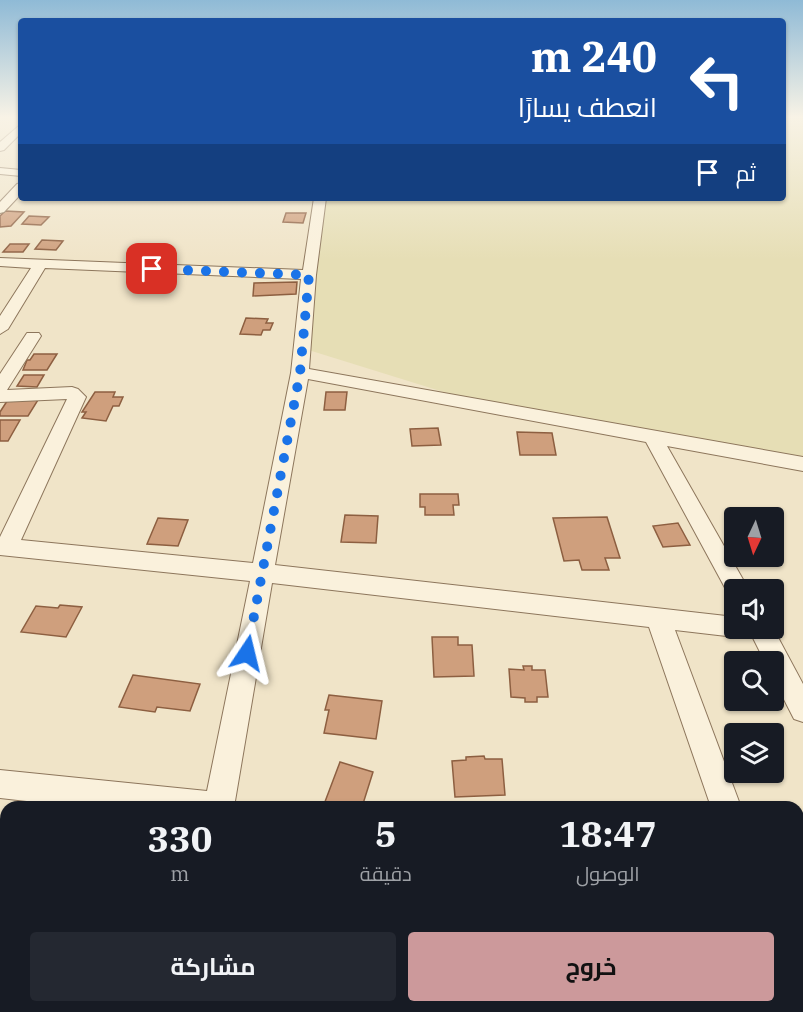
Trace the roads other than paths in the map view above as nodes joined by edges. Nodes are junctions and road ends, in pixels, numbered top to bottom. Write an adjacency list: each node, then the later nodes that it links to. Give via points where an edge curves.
1 (0, 171): 2 (street)
2 (18, 173)
3 (18, 190): 5 (street)
4 (320, 201): 8 (street)
5 (0, 209)
6 (0, 262): 7 (street)
7 (40, 264): 8 (street); 9 (street)
8 (309, 275): 11 (street)
9 (0, 329)
10 (33, 336): 12 (street)
11 (300, 373): 14 (street); 17 (street)
12 (0, 388)
13 (0, 396): 16 (street, via 72,393 77,397)
14 (653, 438): 15 (street); 18 (street)
15 (803, 464)
16 (4, 546): 17 (street)
17 (261, 573): 19 (street); 25 (street)
18 (732, 579)
19 (659, 620): 20 (street); 26 (street)
20 (724, 626)
21 (762, 639): 22 (street)
22 (803, 710)
23 (0, 784): 24 (street)
24 (162, 801)
25 (220, 801)
26 (724, 801)

